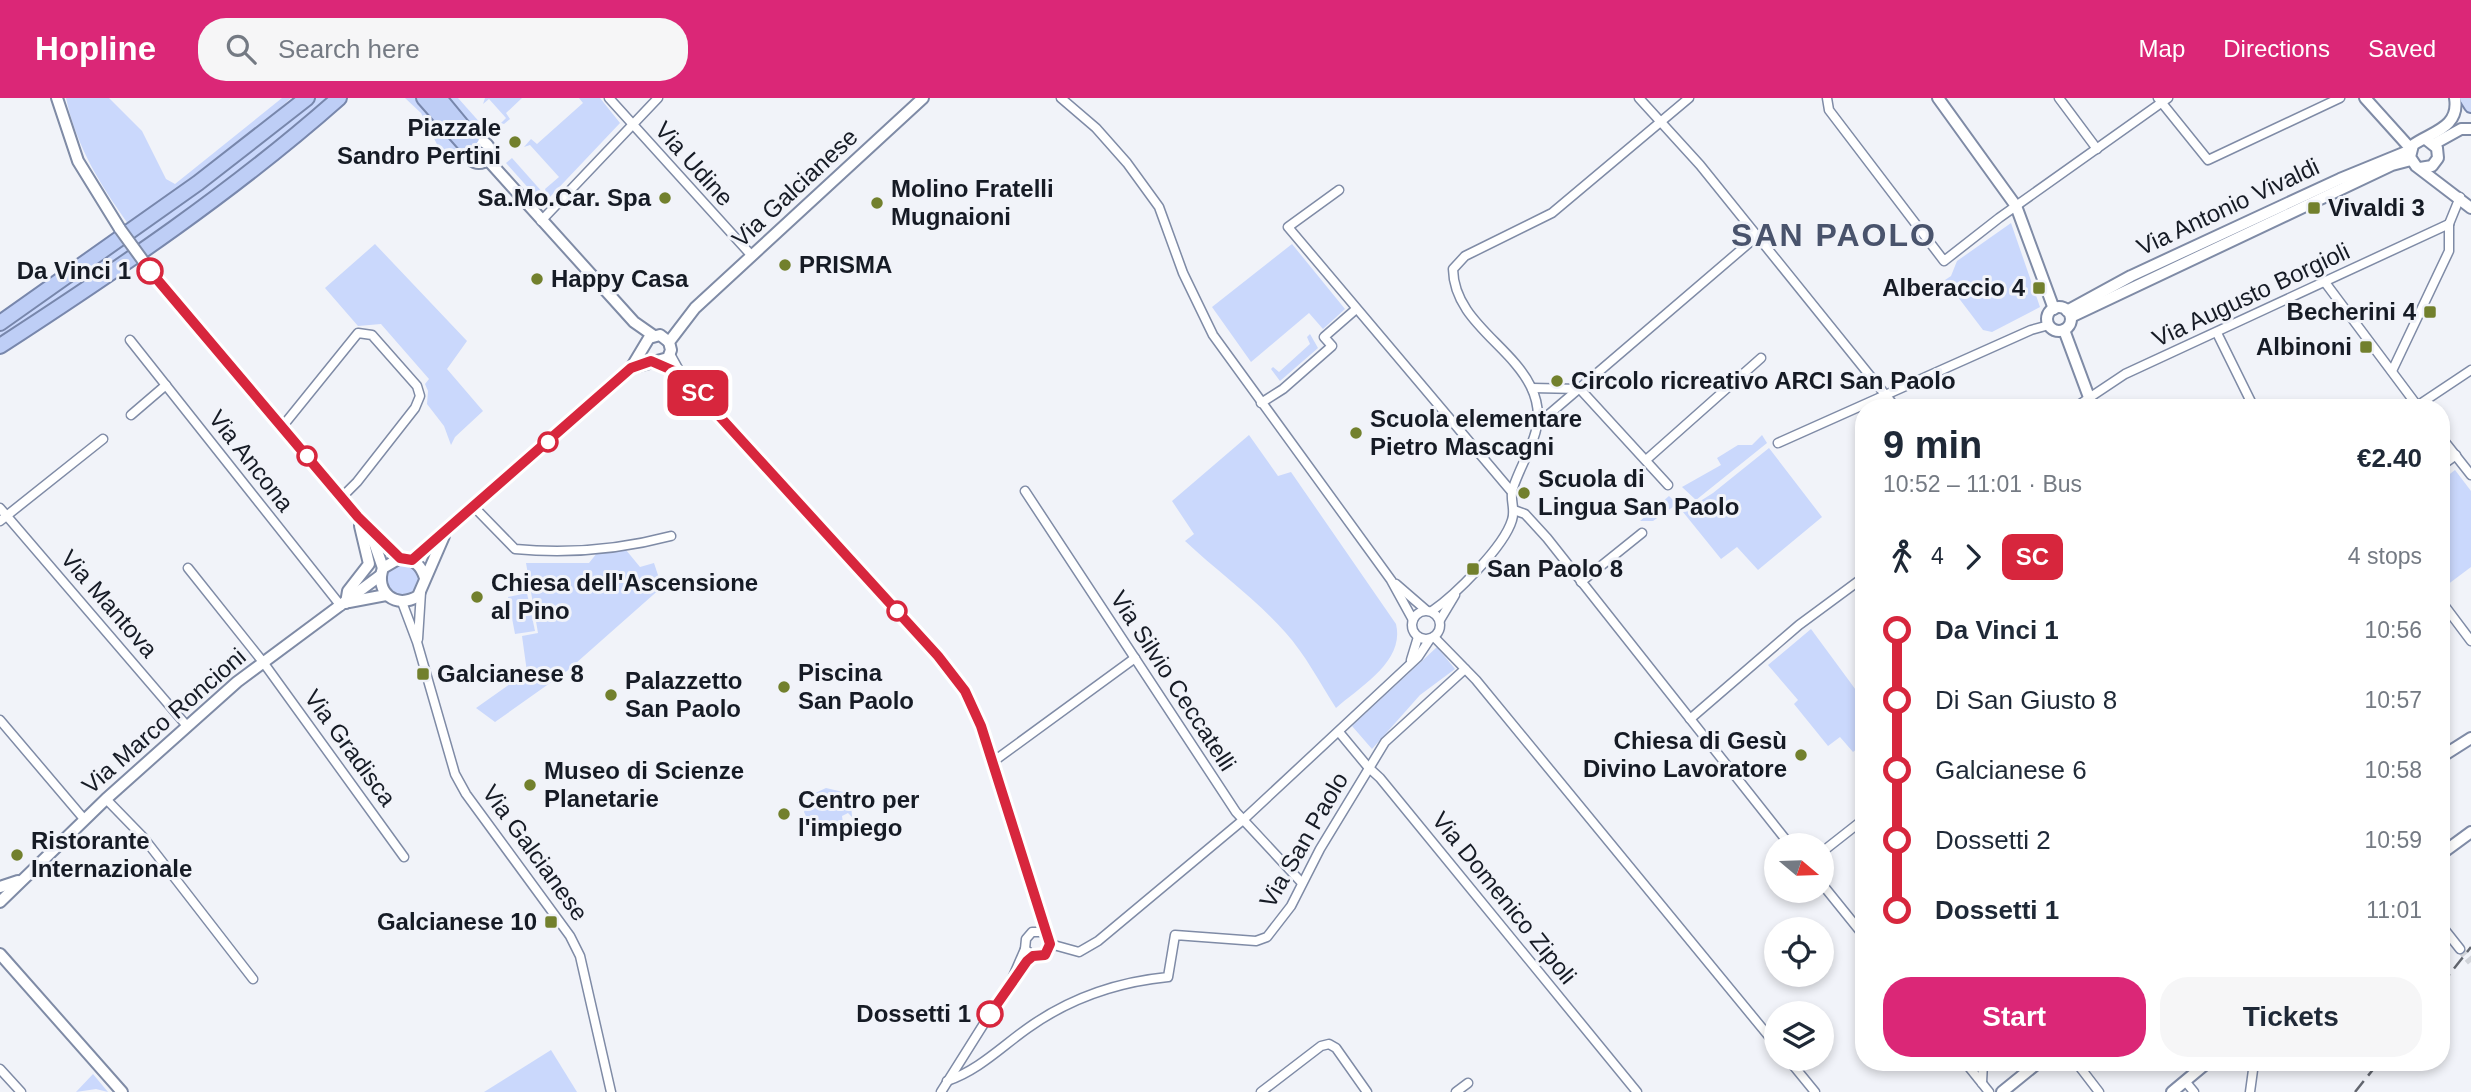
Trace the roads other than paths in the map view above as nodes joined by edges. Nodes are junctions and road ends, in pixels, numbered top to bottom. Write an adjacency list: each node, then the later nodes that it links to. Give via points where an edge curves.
1 (57, 98): 75 (street, bridge, via 78,161 120,229)
2 (424, 98): 25 (highway)
3 (439, 98): 25 (highway)
4 (609, 98): 22 (street, Via Udine)
5 (658, 98): 22 (street)
6 (922, 98): 38 (street, Via Galcianese)
7 (1061, 98): 71 (street, via 1096,128 1159,207 1213,335)
8 (1639, 98): 21 (street)
9 (1689, 98): 21 (street)
10 (1827, 98): 33 (street, via 1829,110 1944,261)
11 (1938, 98): 33 (street)
12 (2059, 98): 26 (street)
13 (2340, 98): 19 (street, via 2207,160)
14 (2365, 98): 27 (street)
15 (2455, 98): 24 (street, via 2452,120)
16 (2466, 98): 20 (main road)
17 (306, 99): 44 (highway, via 198,183)
18 (338, 100): 50 (highway, via 205,205)
19 (2162, 100): 26 (street)
20 (2471, 106)
21 (1658, 122): 37 (street, via 1700,165); 60 (street, via 1552,213 1465,256 1453,269 1458,296 1468,312)
22 (633, 125): 35 (street); 38 (street, Via Udine)
23 (2471, 129): 24 (street)
24 (2430, 142): 27 (street, via 2417,142); 29 (street, via 2438,153)
25 (472, 145): 28 (street, via 484,143); 28 (street, via 473,162)
26 (2096, 149): 33 (street)
27 (2413, 157): 29 (street); 30 (street); 42 (street, Via Antonio Vivaldi, via 2340,178 2131,276)
28 (487, 159): 35 (street)
29 (2432, 166): 30 (street)
30 (2439, 184): 32 (street)
31 (1339, 190): 41 (street, via 1287,227)
32 (2460, 197): 34 (street); 36 (street)
33 (2016, 206): 40 (street)
34 (2471, 208)
35 (541, 221): 43 (street)
36 (2449, 224): 39 (street, Via Augusto Borgioli); 57 (street, via 2449,251)
37 (1756, 237): 61 (street); 62 (street)
38 (752, 257): 48 (street, Via Galcianese)
39 (2324, 281): 47 (street, Via Augusto Borgioli); 57 (street)
40 (2054, 309): 42 (street); 45 (street)
41 (1355, 310): 71 (street, via 1324,337 1332,346); 85 (street)
42 (2069, 314): 46 (street, via 2069,326)
43 (634, 322): 48 (street); 51 (street)
44 (0, 323)
45 (2049, 325): 46 (street); 62 (street)
46 (2064, 330): 63 (street)
47 (2217, 333): 63 (street, Via Augusto Borgioli, via 2125,374); 68 (street)
48 (661, 338): 51 (street, Via Galcianese); 52 (street)
49 (130, 340): 59 (street, Via Ancona)
50 (3, 345)
51 (644, 347): 54 (street); 55 (street, Via Galcianese)
52 (670, 354): 54 (street, Via Galcianese); 58 (street)
53 (1761, 358): 81 (street)
54 (655, 362): 55 (street, Via Galcianese); 58 (street)
55 (631, 368): 87 (street, Via Galcianese)
56 (2471, 370): 70 (street)
57 (2392, 371): 69 (street)
58 (681, 374): 125 (street, via 938,656 972,704)
59 (166, 385): 73 (street); 106 (street, Via Ancona)
60 (1532, 388): 61 (street); 74 (street)
61 (1580, 389): 74 (street); 81 (street)
62 (1884, 393): 64 (street); 65 (street)
63 (2089, 396): 66 (street, Via Augusto Borgioli); 67 (street)
64 (1871, 399)
65 (1889, 399)
66 (2085, 399)
67 (2090, 399)
68 (2250, 399)
69 (2412, 399)
70 (2429, 399)
71 (1261, 403): 99 (street)
72 (1855, 407): 77 (street)
73 (131, 415)
74 (1540, 422): 85 (street)
75 (282, 427): 86 (street); 86 (street, via 358,332 372,335 417,386 421,396 415,408)
76 (103, 439): 89 (street)
77 (1778, 443)
78 (2450, 448): 79 (street)
79 (2456, 455): 80 (street); 82 (street)
80 (2450, 459)
81 (1646, 460): 83 (street)
82 (2471, 475)
83 (1668, 485)
84 (1025, 491): 115 (street, Via Silvio Ceccatelli)
85 (1511, 491): 88 (street)
86 (342, 496): 90 (street)
87 (474, 507): 91 (street, Via Galcianese); 93 (street, via 515,549 604,548)
88 (1514, 510): 100 (street, via 1525,514); 104 (street, via 1503,537)
89 (2, 515): 121 (street, Via Mantova)
90 (358, 517): 94 (street); 97 (street, via 375,545); 106 (street, via 369,564 348,591)
91 (446, 533): 95 (street, Via Galcianese); 98 (street, Via Galcianese)
92 (1642, 533): 100 (street)
93 (671, 536)
94 (400, 558): 95 (street); 97 (street)
95 (412, 560): 98 (street)
96 (188, 568): 116 (street, Via Gradisca)
97 (382, 572): 103 (street, via 381,587); 106 (street, Via Marco Roncioni)
98 (425, 578): 102 (street, Via Galcianese)
99 (1391, 580): 107 (street); 109 (street)
100 (1581, 582): 119 (street)
101 (1855, 584): 119 (street, via 1799,625)
102 (421, 593): 105 (street); 114 (street, Via Galcianese)
103 (386, 595): 105 (street); 106 (street, Via Marco Roncioni)
104 (1455, 595): 107 (street); 110 (street)
105 (402, 602): 114 (street, Via Galcianese)
106 (344, 605): 116 (street, Via Marco Roncioni)
107 (1429, 611): 109 (street); 110 (street)
108 (2450, 613): 113 (street)
109 (1413, 620): 111 (street)
110 (1440, 620): 112 (street, via 1440,629)
111 (1418, 636): 112 (street); 117 (street)
112 (1432, 638): 117 (street); 118 (street)
113 (2471, 641)
114 (417, 642): 167 (street, Via Galcianese, via 460,784 580,956)
115 (1135, 658): 125 (street); 129 (street, Via Silvio Ceccatelli)
116 (263, 662): 121 (street, Via Marco Roncioni); 135 (street, Via Gradisca)
117 (1408, 666): 122 (street)
118 (1465, 669): 126 (street, Via San Paolo, via 1404,722); 152 (street)
119 (1690, 719): 132 (street)
120 (0, 720): 128 (street)
121 (187, 726): 127 (street, Via Marco Roncioni)
122 (1339, 732): 126 (street, Via Domenico Zipoli); 129 (street)
123 (2471, 738): 124 (street)
124 (2450, 751)
125 (993, 761): 141 (street)
126 (1368, 767): 137 (street, Via San Paolo); 172 (street, Via Domenico Zipoli)
127 (106, 799): 128 (street, Via Marco Roncioni); 150 (street, via 143,836)
128 (84, 819): 136 (street, Via Marco Roncioni)
129 (1242, 820): 137 (street, Via Silvio Ceccatelli); 145 (street, via 1086,949 1070,951)
130 (1855, 826): 133 (street)
131 (2471, 832): 134 (street)
132 (1780, 833)
133 (1834, 843)
134 (2450, 847)
135 (404, 857)
136 (18, 881): 138 (street, Via Marco Roncioni); 140 (street, Via Marco Roncioni)
137 (1302, 883): 161 (street, Via San Paolo, via 1291,906 1264,939 1175,935 1168,977 1113,987 1056,1009 969,1073)
138 (0, 887)
139 (1834, 899): 142 (street)
140 (0, 902)
141 (1041, 915): 143 (street); 145 (street)
142 (1855, 925)
143 (1033, 932): 145 (street, via 1043,932); 147 (street)
144 (2450, 936): 146 (street)
145 (1050, 941): 149 (street, via 1045,955)
146 (2460, 948)
147 (1025, 949): 149 (street); 151 (street)
148 (2, 953): 166 (street)
149 (1033, 956): 151 (street)
150 (253, 979)
151 (1012, 979): 161 (street)
152 (1764, 1030)
153 (0, 1069): 165 (street)
154 (1798, 1071): 173 (street)
155 (1972, 1071): 164 (street)
156 (1983, 1071): 164 (street)
157 (2028, 1071): 175 (street)
158 (2083, 1071): 176 (street)
159 (2197, 1071): 162 (street)
160 (2253, 1071): 179 (street)
161 (947, 1081): 168 (street)
162 (2185, 1081): 177 (street); 178 (street)
163 (1468, 1083): 171 (street)
164 (1982, 1083): 174 (street)
165 (21, 1092)
166 (122, 1092)
167 (611, 1092)
168 (941, 1092)
169 (1261, 1092): 170 (street, via 1329,1044)
170 (1367, 1092)
171 (1456, 1092)
172 (1637, 1092)
173 (1815, 1092)
174 (1989, 1092)
175 (2002, 1092)
176 (2099, 1092)
177 (2172, 1092)
178 (2194, 1092)
179 (2250, 1092)

